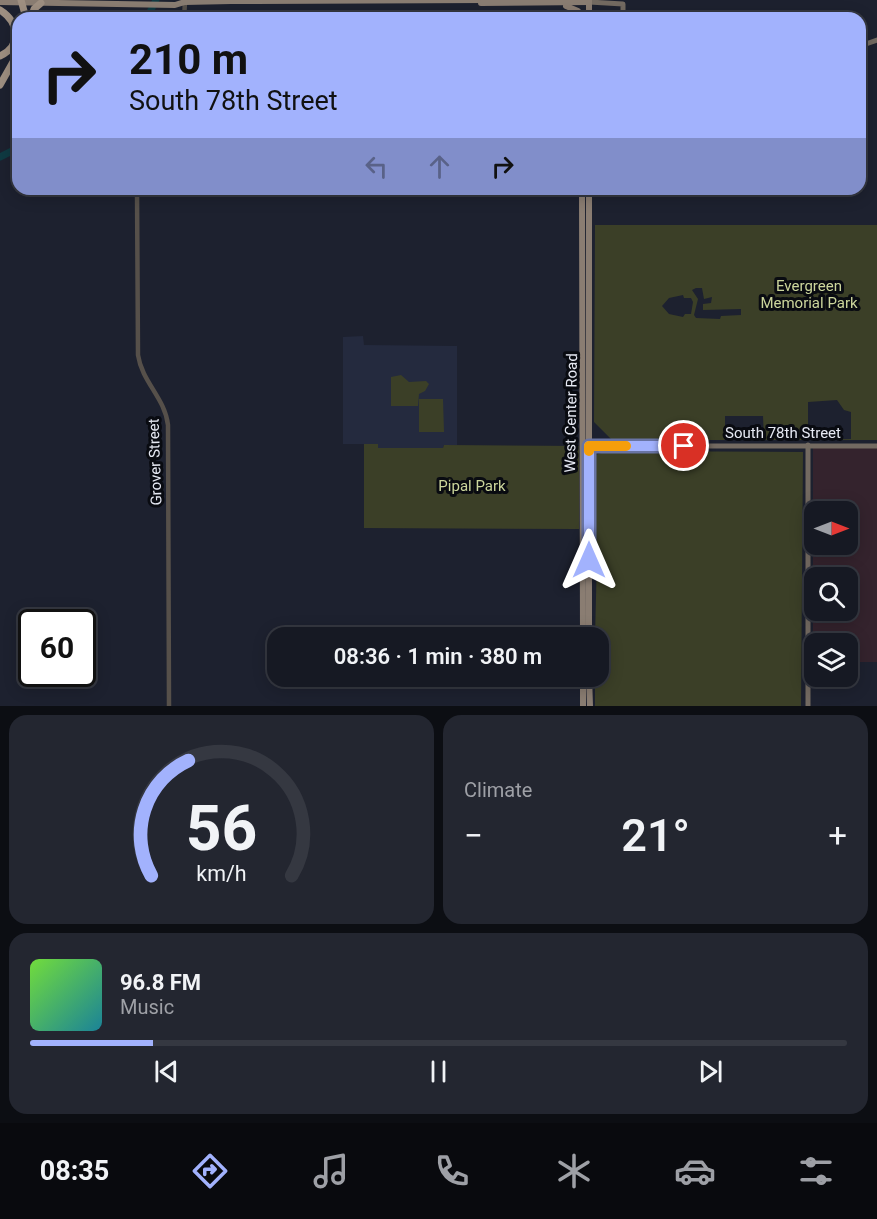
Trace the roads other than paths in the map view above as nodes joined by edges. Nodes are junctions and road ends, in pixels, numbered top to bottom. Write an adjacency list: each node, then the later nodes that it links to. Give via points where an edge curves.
1 (486, 0): 7 (main road)
2 (22, 1): 5 (main road); 8 (main road)
3 (314, 1): 6 (main road); 7 (main road)
4 (585, 1): 9 (main road); 13 (main road, via 623,4)
5 (0, 2)
6 (180, 2): 8 (main road)
7 (472, 2): 9 (main road)
8 (41, 3): 11 (highway)
9 (557, 4): 12 (main road)
10 (0, 10): 14 (highway)
11 (32, 12)
12 (577, 12)
13 (623, 12)
14 (12, 21)
15 (12, 45): 16 (highway)
16 (0, 56)
17 (12, 64): 18 (highway)
18 (0, 85)
19 (137, 195): 29 (street, Grover Street, via 138,355 143,373 164,405 168,425)
20 (582, 195): 23 (main road, West Center Road)
21 (590, 195): 23 (main road, West Center Road)
22 (808, 445): 23 (main road, South 78th Street); 24 (main road, South 78th Street); 32 (main road)
23 (586, 446): 25 (main road, West Center Road); 26 (main road, West Center Road)
24 (877, 446)
25 (583, 627)
26 (589, 627)
27 (582, 687): 30 (main road)
28 (589, 687): 31 (main road)
29 (169, 706)
30 (583, 706)
31 (590, 706)
32 (808, 706)

